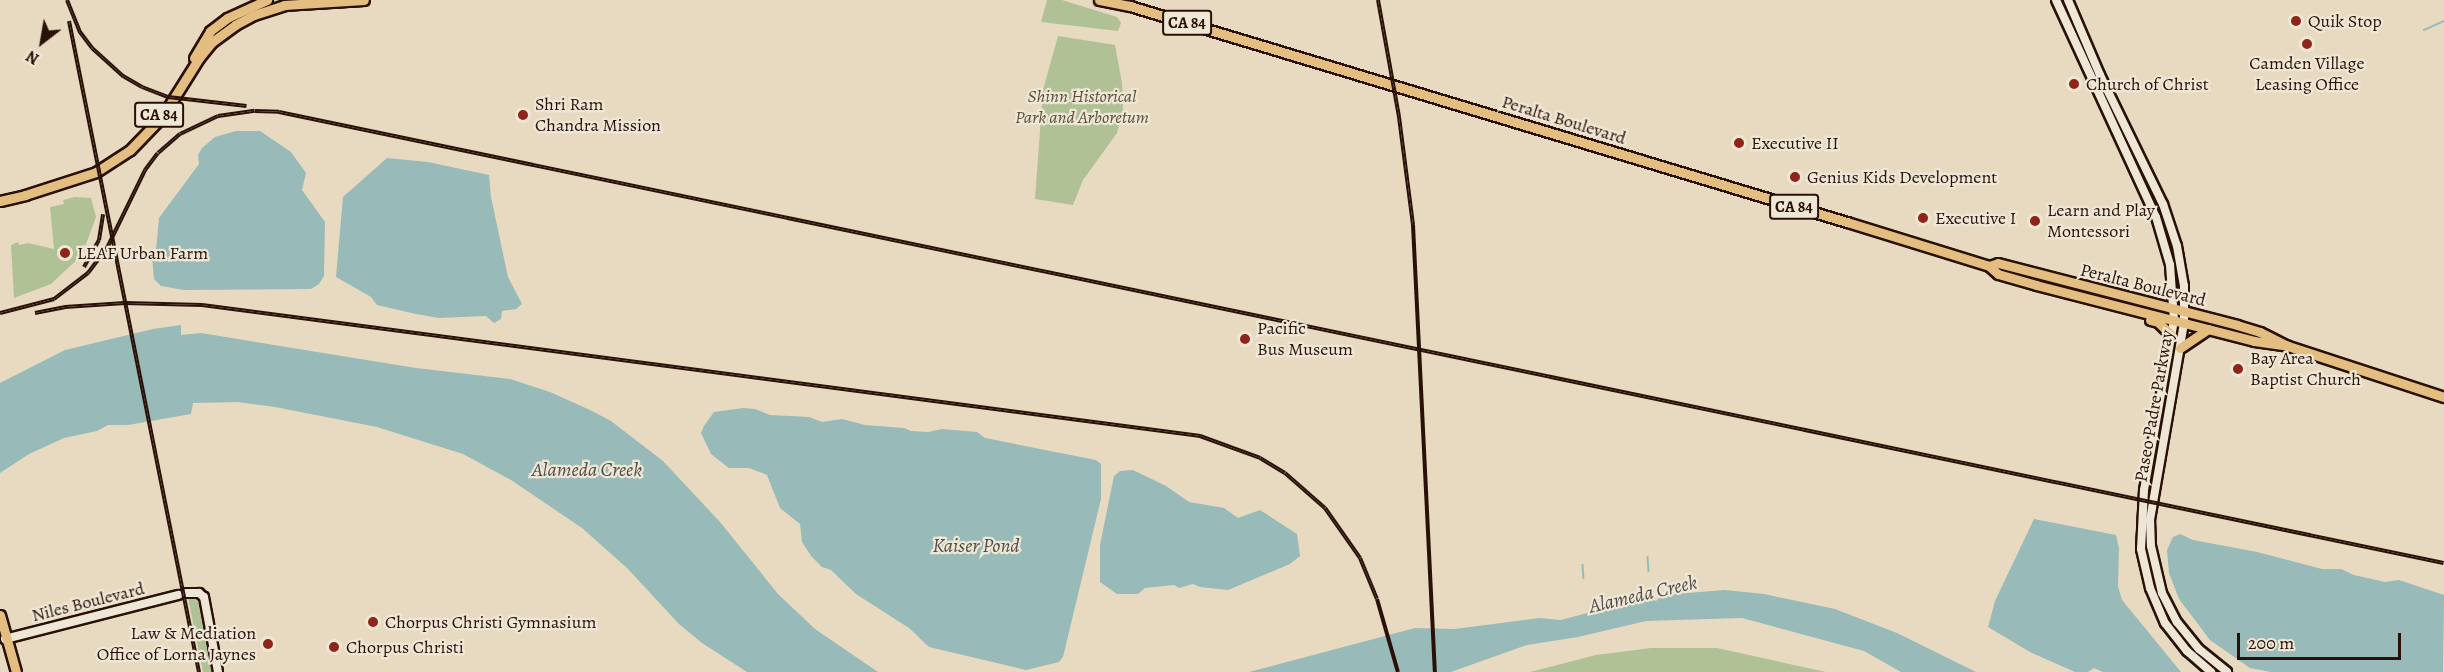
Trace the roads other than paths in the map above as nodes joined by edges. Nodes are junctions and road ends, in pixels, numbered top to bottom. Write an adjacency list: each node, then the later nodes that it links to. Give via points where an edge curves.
1 (267, 0): 10 (main road, CA 84)
2 (364, 0): 7 (main road, CA 84)
3 (1099, 0): 8 (main road, Peralta Boulevard / CA 84)
4 (1117, 0): 8 (main road, Peralta Boulevard / CA 84)
5 (2056, 0): 16 (main road, Paseo Padre Parkway, via 2156,217 2170,265)
6 (2068, 0): 17 (main road, Paseo Padre Parkway, via 2169,219 2182,269)
7 (310, 2): 9 (main road, CA 84)
8 (1130, 6): 14 (main road, Peralta Boulevard / CA 84)
9 (254, 15): 10 (main road); 11 (main road, CA 84, via 219,36)
10 (227, 18): 11 (main road); 12 (main road, CA 84, via 210,31 165,107 145,132 104,163)
11 (199, 58): 12 (main road, CA 84, via 169,108 130,150 96,171)
12 (62, 184): 13 (main road, CA 84)
13 (0, 201)
14 (1989, 266): 15 (main road, Peralta Boulevard / CA 84, via 1998,274); 16 (main road, Peralta Boulevard / CA 84, via 1998,263)
15 (2124, 309): 18 (main road, Peralta Boulevard / CA 84); 21 (main road, via 2130,315 2158,322)
16 (2175, 309): 17 (main road, Peralta Boulevard / CA 84); 18 (main road, Paseo Padre Parkway)
17 (2185, 312): 19 (main road, Paseo Padre Parkway); 22 (main road, Peralta Boulevard / CA 84, via 2260,332)
18 (2174, 320): 19 (main road, Peralta Boulevard / CA 84); 21 (main road, Paseo Padre Parkway)
19 (2184, 323): 20 (main road, Peralta Boulevard / CA 84); 23 (main road, Paseo Padre Parkway)
20 (2208, 329): 22 (main road, Peralta Boulevard / CA 84); 23 (main road)
21 (2172, 336): 29 (main road, Paseo Padre Parkway, via 2144,490 2141,549 2150,588 2165,623 2187,651)
22 (2288, 346): 24 (main road, Peralta Boulevard / CA 84)
23 (2180, 348): 30 (main road, Paseo Padre Parkway, via 2150,519 2152,555 2162,593 2177,622 2199,649)
24 (2444, 397)
25 (0, 615): 26 (main road)
26 (3, 640): 27 (main road); 28 (main road, Niles Boulevard, via 199,593 204,597)
27 (16, 672)
28 (218, 672)
29 (2211, 672)
30 (2226, 672)

